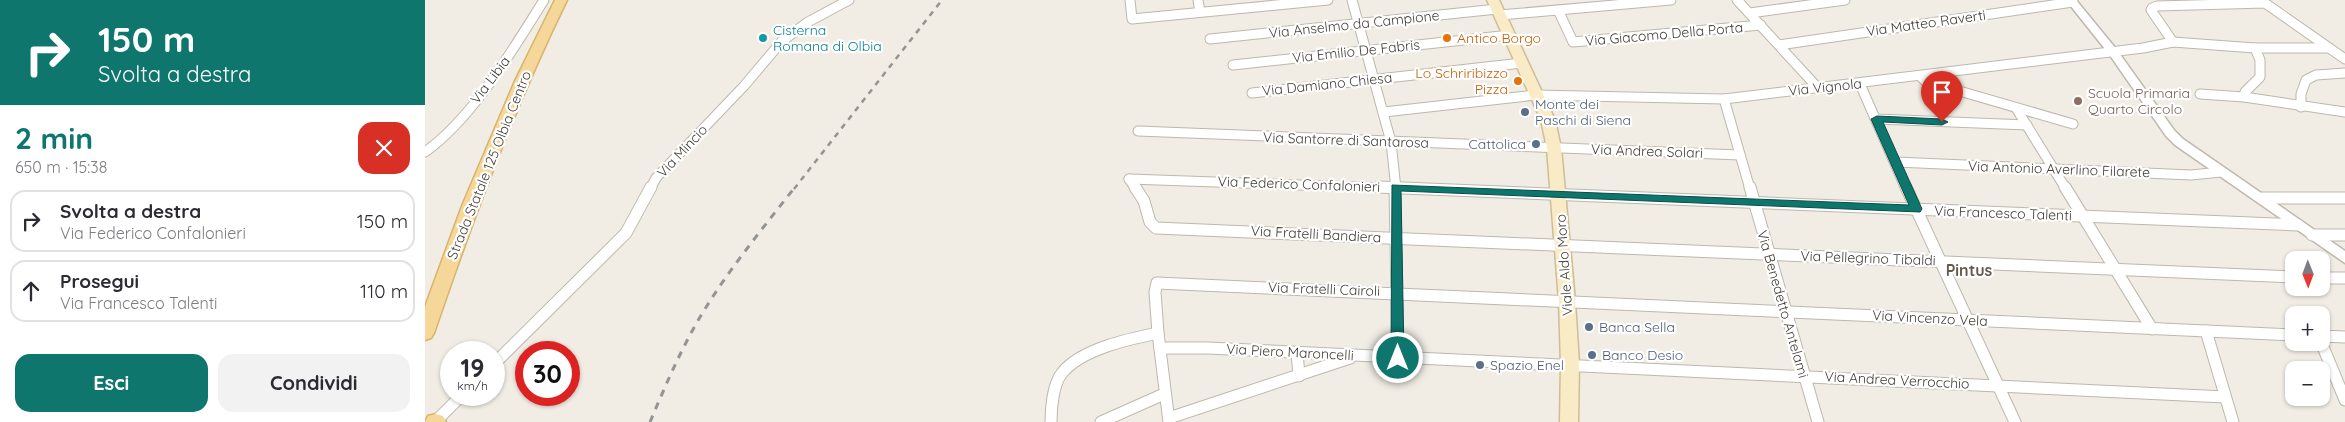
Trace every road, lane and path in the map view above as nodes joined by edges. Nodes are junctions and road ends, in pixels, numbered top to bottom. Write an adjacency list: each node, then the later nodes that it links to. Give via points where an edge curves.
1 (544, 0): 51 (street, Via Libia, via 505,62 437,144)
2 (561, 0): 82 (main road, Strada Statale 125 Olbia Centro, via 488,160)
3 (849, 0): 90 (street, Via Mincio, via 808,22 782,41 656,178 626,233)
4 (1130, 0): 16 (street, via 1132,19)
5 (1198, 0): 16 (street)
6 (1328, 0): 11 (street)
7 (1352, 0): 18 (street)
8 (1671, 0): 15 (street, Via Anselmo da Campione)
9 (1737, 0): 17 (street)
10 (1845, 0): 17 (street)
11 (1310, 1): 13 (street)
12 (2072, 1): 23 (street, Via Matteo Raverti); 27 (street)
13 (1249, 4): 16 (street)
14 (1497, 8): 15 (street, Via Anselmo da Campione); 18 (street, Via Anselmo da Campione); 20 (main road, Viale Aldo Moro)
15 (1558, 10): 19 (street, Via Giacomo Della Porta, via 1573,42)
16 (1199, 12)
17 (1750, 13): 19 (street)
18 (1359, 24): 21 (street, Via Anselmo da Campione); 26 (street)
19 (1761, 25): 23 (street)
20 (1510, 35): 26 (street, Via Emilio De Fabris); 29 (main road, Viale Aldo Moro)
21 (1211, 39)
22 (2173, 42): 24 (street, Via Vignola); 25 (street, via 2152,8 2265,3); 27 (street, Via Vignola)
23 (1779, 45): 35 (street)
24 (2255, 48): 25 (street, Via Vignola); 39 (street, via 2261,60 2260,78)
25 (2329, 48): 28 (street)
26 (1366, 50): 30 (street, Via Emilio De Fabris); 33 (street)
27 (2113, 52): 32 (street, Via Vignola); 55 (street, via 2170,133)
28 (2345, 59)
29 (1522, 63): 33 (street, Via Damiano Chiesa); 38 (main road, Viale Aldo Moro)
30 (1233, 65)
31 (2345, 73): 41 (street, via 2305,79 2300,88)
32 (1920, 76): 34 (street, Via Vignola); 42 (street, via 1925,81)
33 (1375, 79): 36 (street, Via Damiano Chiesa); 43 (street)
34 (1861, 84): 35 (street, Via Vignola); 45 (street)
35 (1818, 88): 40 (street, Via Vignola)
36 (1252, 93)
37 (2200, 94): 39 (street)
38 (1536, 95): 40 (street, Via Vignola); 43 (street, Via Vignola); 50 (main road, Viale Aldo Moro, via 1548,120)
39 (2244, 97): 41 (street)
40 (1724, 98): 52 (street, Via Benedetto Antelami)
41 (2301, 107): 44 (street)
42 (2016, 108): 46 (street); 47 (street)
43 (1384, 112): 49 (street)
44 (2345, 112)
45 (1877, 119): 47 (street); 53 (street)
46 (2073, 124)
47 (2027, 125): 54 (street)
48 (1138, 131): 49 (street, Via Santorre di Santarosa)
49 (1391, 142): 50 (street, Via Santorre di Santarosa); 57 (street)
50 (1554, 148): 52 (street, Via Andrea Solari); 58 (main road, Viale Aldo Moro)
51 (425, 152)
52 (1740, 155): 61 (street, Via Benedetto Antelami)
53 (1896, 162): 54 (street, Via Antonio Averlino Filarete); 62 (street)
54 (2053, 168): 55 (street, Via Antonio Averlino Filarete, via 2191,175); 63 (street)
55 (2221, 172): 59 (street)
56 (1129, 179): 57 (street, Via Federico Confalonieri); 67 (street, Via Fratelli Bandiera, via 1144,201 1150,222 1156,228)
57 (1396, 187): 58 (street, Via Federico Confalonieri); 67 (street)
58 (1558, 194): 61 (street, Via Francesco Talenti); 68 (main road, Viale Aldo Moro)
59 (2262, 198): 60 (street); 64 (street)
60 (2345, 198)
61 (1754, 202): 62 (street, Via Francesco Talenti); 69 (street, Via Benedetto Antelami)
62 (1916, 209): 63 (street, Via Francesco Talenti); 71 (street)
63 (2082, 216): 64 (street, Via Francesco Talenti); 72 (street)
64 (2298, 225): 65 (street)
65 (2312, 234): 66 (street); 70 (street)
66 (2345, 235)
67 (1397, 238): 68 (street, Via Fratelli Bandiera); 76 (street)
68 (1563, 244): 69 (street, Via Pellegrino Tibaldi); 77 (main road, Viale Aldo Moro)
69 (1770, 254): 71 (street, Via Pellegrino Tibaldi); 78 (street, Via Benedetto Antelami)
70 (2345, 258)
71 (1938, 260): 72 (street, Via Pellegrino Tibaldi); 79 (street)
72 (2115, 270): 73 (street, Via Pellegrino Tibaldi); 80 (street)
73 (2285, 276)
74 (2330, 278): 75 (street)
75 (2345, 278)
76 (1397, 292): 77 (street, Via Fratelli Cairoli); 83 (street, Via Fratelli Cairoli, via 1157,283); 92 (street)
77 (1567, 301): 78 (street, Via Vincenzo Vela); 93 (main road, Viale Aldo Moro)
78 (1785, 311): 79 (street, Via Vincenzo Vela); 95 (street, Via Benedetto Antelami)
79 (1968, 320): 80 (street, Via Vincenzo Vela); 96 (street)
80 (2152, 328): 81 (street, Via Vincenzo Vela)
81 (2206, 331): 84 (street, Via Vincenzo Vela); 98 (street)
82 (425, 333)
83 (1158, 333): 87 (street); 103 (street, via 1133,338 1078,359 1061,374)
84 (2285, 335)
85 (2330, 337): 86 (street)
86 (2345, 338)
87 (1160, 348): 89 (street, Via Piero Maroncelli); 97 (street)
88 (2325, 351): 99 (street)
89 (1303, 352): 91 (street, Via Piero Maroncelli); 94 (street)
90 (505, 353)
91 (1356, 356): 92 (street, Via Piero Maroncelli); 94 (street)
92 (1398, 358): 93 (street, Via Piero Maroncelli)
93 (1570, 364): 95 (street, Via Andrea Verrocchio); 105 (main road, Viale Aldo Moro)
94 (1305, 374): 101 (street)
95 (1803, 375): 96 (street, Via Andrea Verrocchio); 106 (street, Via Benedetto Antelami)
96 (1999, 386): 98 (street, Via Andrea Verrocchio); 107 (street)
97 (1164, 394): 101 (street); 104 (street)
98 (2225, 397): 108 (street)
99 (2345, 400)
100 (451, 406): 102 (street)
101 (1169, 420)
102 (435, 422)
103 (1051, 422)
104 (1101, 422)
105 (1569, 422)
106 (1818, 422)
107 (2015, 422)
108 (2233, 422)

